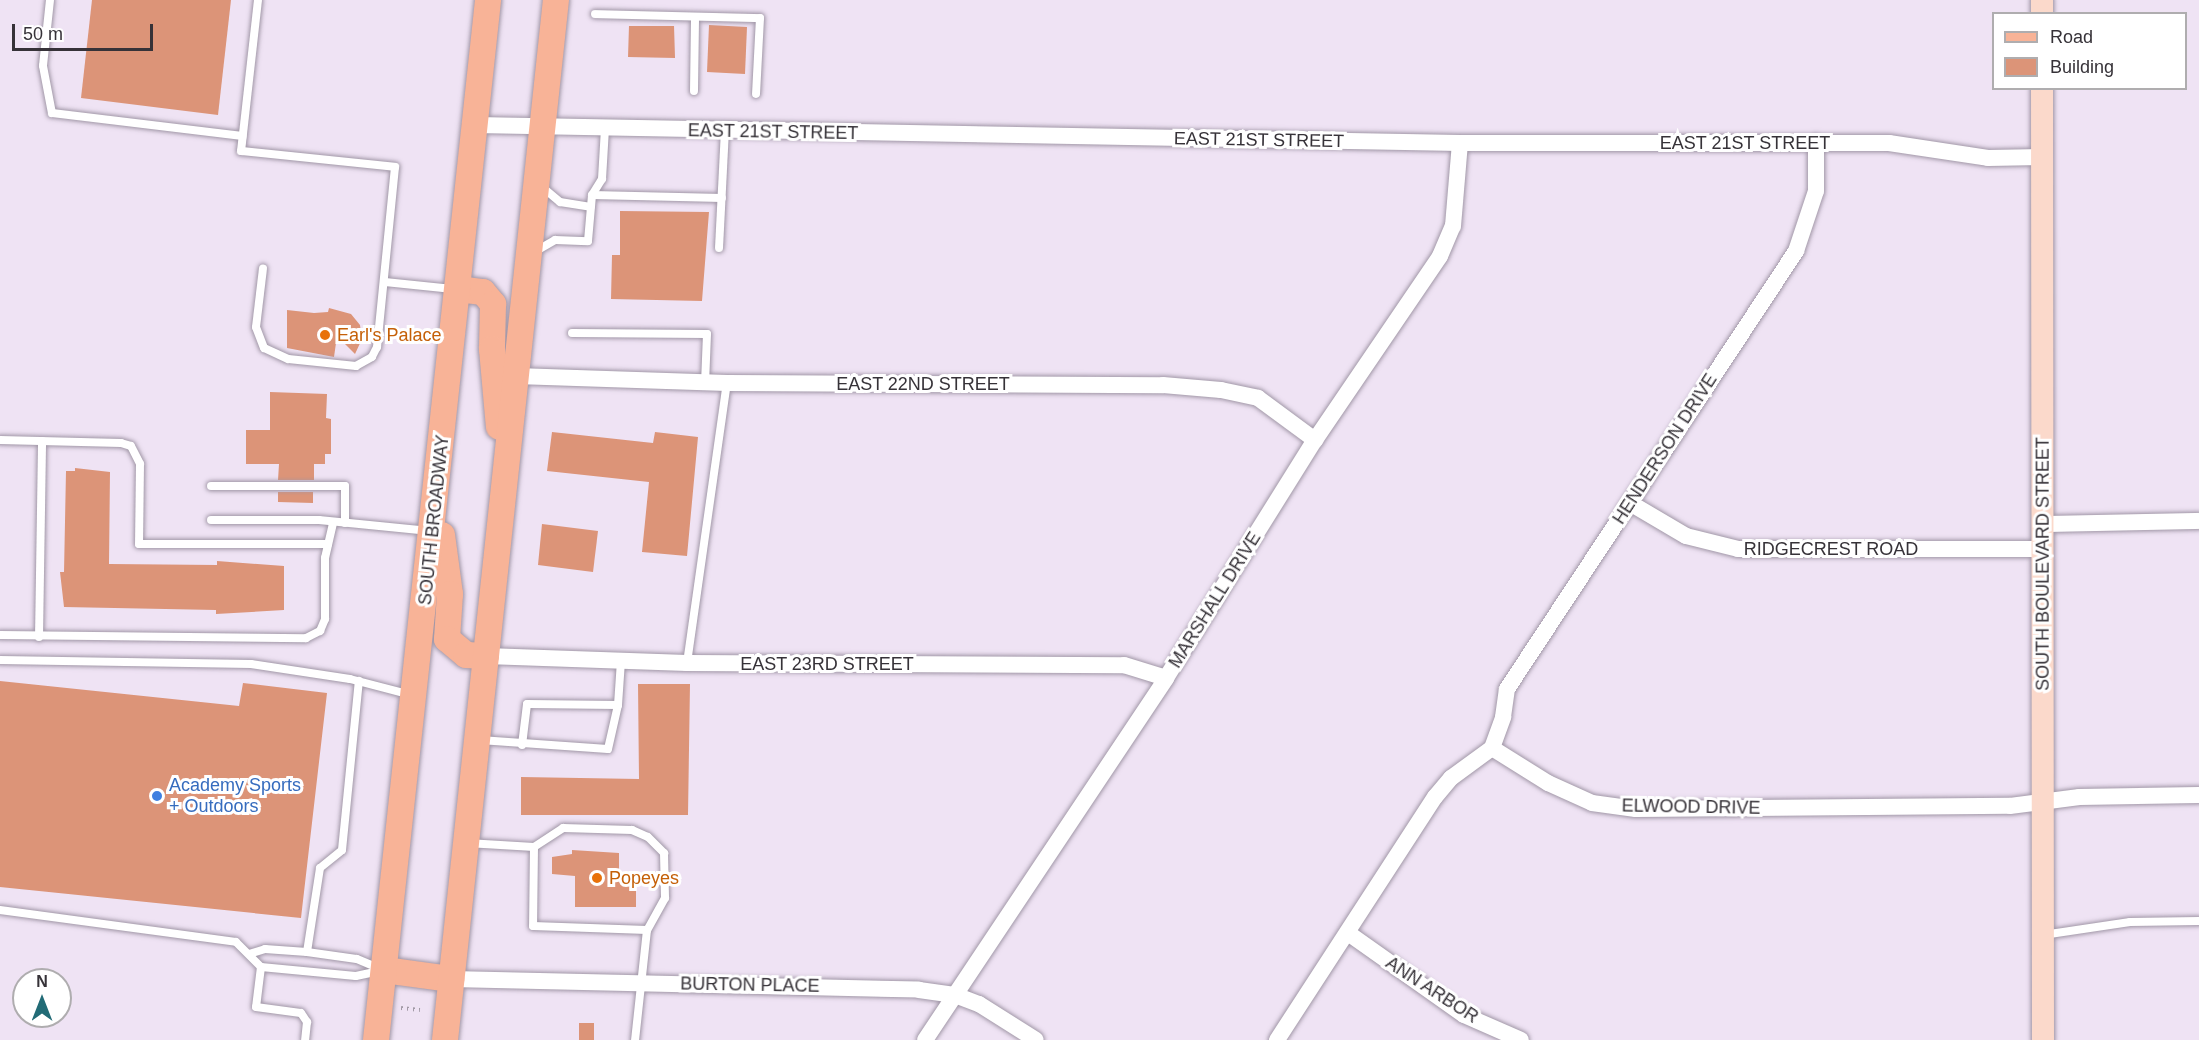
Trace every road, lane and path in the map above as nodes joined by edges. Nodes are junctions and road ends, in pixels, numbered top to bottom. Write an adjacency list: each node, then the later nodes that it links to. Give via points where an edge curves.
1 (50, 0): 14 (lane, via 43,66 52,113)
2 (258, 0): 14 (lane)
3 (488, 0): 10 (main road, SOUTH BROADWAY)
4 (556, 0): 11 (main road)
5 (595, 14): 6 (lane)
6 (695, 16): 8 (lane); 9 (lane, via 760,18)
7 (2042, 90): 17 (main road, SOUTH BOULEVARD STREET)
8 (694, 91)
9 (756, 94)
10 (475, 125): 11 (street, EAST 21ST STREET); 26 (main road, SOUTH BROADWAY)
11 (542, 127): 12 (street, EAST 21ST STREET); 18 (main road)
12 (605, 129): 13 (street, EAST 21ST STREET); 19 (lane, via 602,179)
13 (725, 131): 16 (street, EAST 21ST STREET); 20 (lane)
14 (243, 136): 25 (lane, via 241,151 395,167)
15 (1816, 142): 16 (street, EAST 21ST STREET); 17 (street, EAST 21ST STREET, via 1889,143 1988,158); 37 (street, HENDERSON DRIVE, via 1816,191 1796,251)
16 (1460, 143): 32 (street, MARSHALL DRIVE, via 1453,226 1440,256)
17 (2042, 157): 42 (main road, SOUTH BOULEVARD STREET)
18 (537, 180): 21 (lane, via 560,202); 23 (main road)
19 (592, 195): 20 (lane); 21 (lane)
20 (722, 198): 22 (lane)
21 (591, 207): 23 (lane, via 588,241 555,240)
22 (719, 248)
23 (528, 259): 28 (main road)
24 (263, 268): 25 (lane, via 258,339 275,356 288,359 356,366 372,357 377,347)
25 (385, 282): 26 (lane)
26 (458, 289): 34 (main road, via 483,292 493,304 492,349); 36 (main road, SOUTH BROADWAY)
27 (572, 333): 29 (lane, via 707,334)
28 (516, 376): 29 (street, EAST 22ND STREET); 34 (main road)
29 (705, 383): 30 (street, EAST 22ND STREET)
30 (727, 383): 32 (street, EAST 22ND STREET, via 1163,385 1221,390 1258,398); 51 (lane)
31 (0, 440): 33 (lane)
32 (1315, 440): 52 (street, MARSHALL DRIVE)
33 (42, 441): 44 (lane, via 121,443 137,453 139,544); 47 (lane)
34 (504, 484): 48 (main road)
35 (211, 486): 41 (lane, via 345,486)
36 (437, 496): 43 (main road, SOUTH BROADWAY); 48 (main road, via 450,594 447,639 466,655)
37 (1630, 503): 45 (street, RIDGECREST ROAD, via 1686,536 1738,549); 58 (street, HENDERSON DRIVE, via 1507,689 1503,717)
38 (211, 520): 40 (lane)
39 (2199, 521): 42 (street)
40 (333, 522): 41 (lane); 44 (lane)
41 (345, 523): 43 (lane)
42 (2043, 524): 45 (main road, SOUTH BOULEVARD STREET)
43 (433, 531): 54 (main road, SOUTH BROADWAY)
44 (328, 544): 47 (lane, via 325,619 320,632 306,638)
45 (2043, 549): 60 (main road, SOUTH BOULEVARD STREET)
46 (0, 636): 47 (lane)
47 (39, 636)
48 (486, 656): 50 (street, EAST 23RD STREET); 56 (main road)
49 (0, 660): 53 (lane, via 251,664)
50 (621, 661): 51 (street, EAST 23RD STREET); 55 (lane)
51 (687, 663): 52 (street, EAST 23RD STREET, via 1124,665)
52 (1166, 678): 74 (street, MARSHALL DRIVE)
53 (360, 681): 54 (lane); 68 (lane, via 342,850 320,868)
54 (414, 695): 71 (main road, SOUTH BROADWAY)
55 (618, 705): 57 (lane, via 608,749); 57 (lane, via 527,705)
56 (477, 740): 57 (lane); 61 (main road)
57 (522, 745)
58 (1492, 748): 60 (street, ELWOOD DRIVE, via 1548,783 1592,803 1636,809 2010,806); 66 (street, via 1451,778 1435,797)
59 (2199, 795): 60 (street, ELWOOD DRIVE, via 2079,797)
60 (2044, 802): 67 (main road, SOUTH BOULEVARD STREET)
61 (466, 843): 62 (lane); 72 (main road)
62 (534, 847): 65 (lane, via 533,926); 65 (lane, via 563,828 632,830 648,837 664,853 665,898)
63 (0, 910): 69 (lane, via 236,942)
64 (2199, 921): 67 (lane, via 2130,922)
65 (647, 930): 73 (lane)
66 (1348, 933): 83 (street); 84 (street, ANN ARBOR, via 1464,1015)
67 (2043, 935): 85 (main road, SOUTH BOULEVARD STREET)
68 (307, 952): 69 (lane, via 265,949); 71 (lane, via 357,959)
69 (249, 954): 70 (lane)
70 (261, 967): 71 (lane, via 356,976); 77 (lane, via 256,1007 302,1013 307,1023)
71 (384, 970): 72 (main road); 78 (main road, SOUTH BROADWAY)
72 (451, 979): 73 (street, BURTON PLACE); 79 (main road)
73 (642, 983): 74 (street, BURTON PLACE, via 919,990); 80 (lane)
74 (955, 995): 81 (street, MARSHALL DRIVE); 82 (street, BURTON PLACE, via 979,1004)
75 (397, 1007): 76 (path)
76 (420, 1010)
77 (306, 1040)
78 (376, 1040)
79 (445, 1040)
80 (635, 1040)
81 (925, 1040)
82 (1036, 1040)
83 (1276, 1040)
84 (1521, 1040)
85 (2043, 1040)

